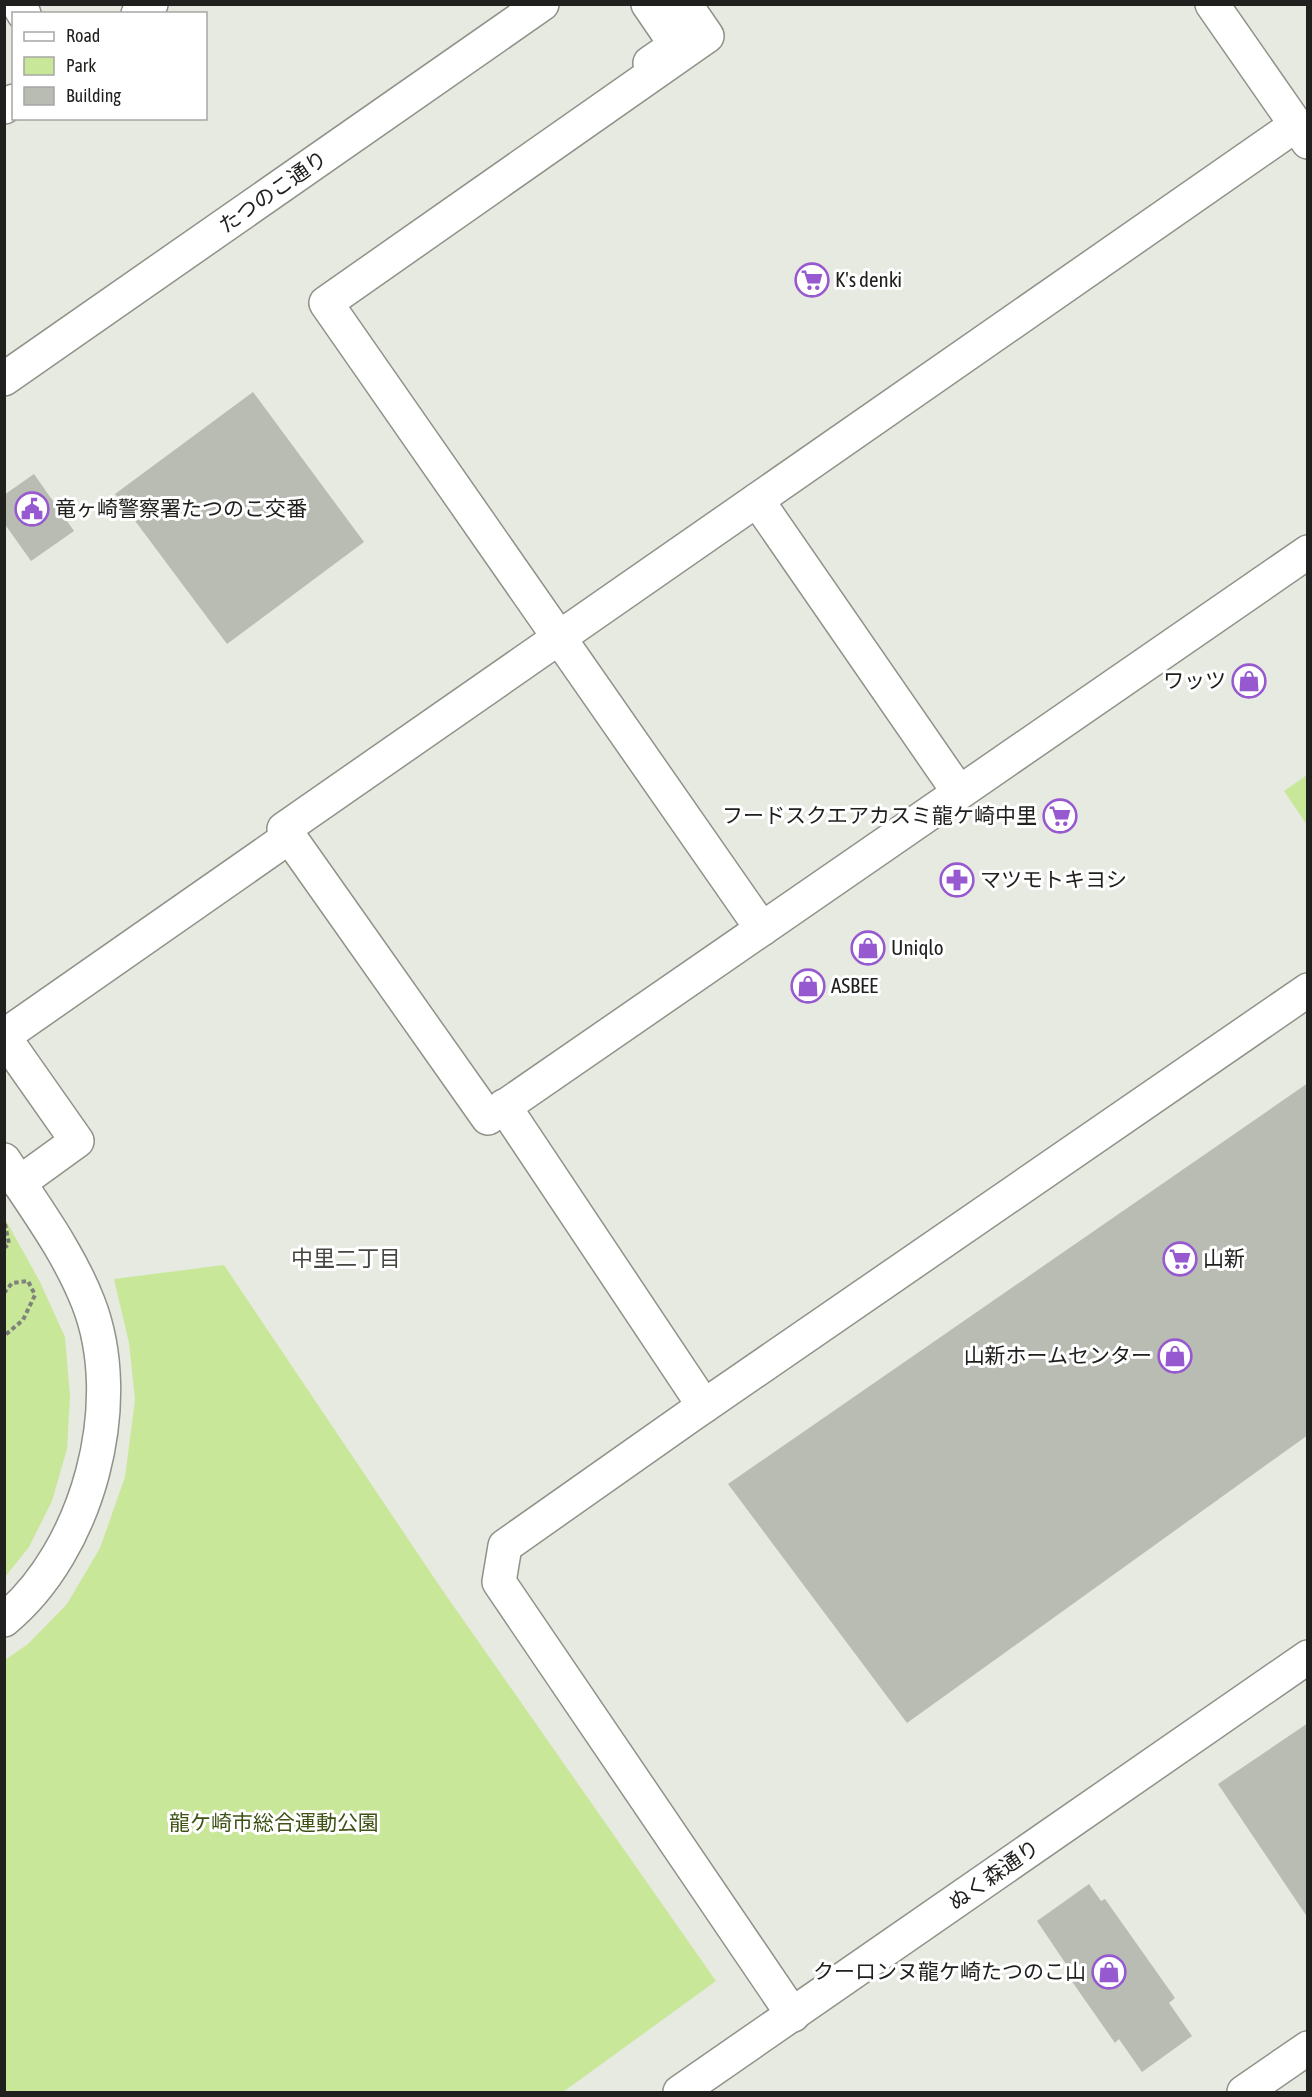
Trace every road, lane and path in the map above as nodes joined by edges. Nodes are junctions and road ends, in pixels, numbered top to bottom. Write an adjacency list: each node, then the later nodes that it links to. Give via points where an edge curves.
1 (542, 4): 6 (street, たつのこ通り)
2 (648, 4): 9 (street, via 676,45 311,297)
3 (685, 4): 9 (street, via 707,36 326,303)
4 (1212, 4): 5 (street)
5 (1302, 134): 7 (street)
6 (4, 379)
7 (757, 500): 9 (street); 10 (street)
8 (1308, 552): 10 (street)
9 (553, 642): 11 (street); 12 (street)
10 (958, 791): 12 (street)
11 (287, 833): 14 (street); 15 (street); 16 (street)
12 (762, 929): 16 (street)
13 (1308, 990): 22 (street)
14 (4, 1024)
15 (4, 1036): 17 (street, via 77,1141)
16 (496, 1112): 22 (street)
17 (12, 1172): 23 (street, via 65,1255 89,1303 100,1349 104,1390 97,1462 77,1523 45,1578)
18 (4, 1224): 19 (path, via 9,1244)
19 (4, 1248)
20 (4, 1293): 21 (path, via 12,1283 28,1281 35,1295 23,1320)
21 (4, 1336)
22 (698, 1410): 25 (street, via 505,1546 499,1582)
23 (4, 1620)
24 (1308, 1657): 25 (street, ぬく森通り)
25 (793, 2015): 27 (street, ぬく森通り)
26 (1308, 2048): 28 (street)
27 (680, 2092)
28 (1244, 2092)

